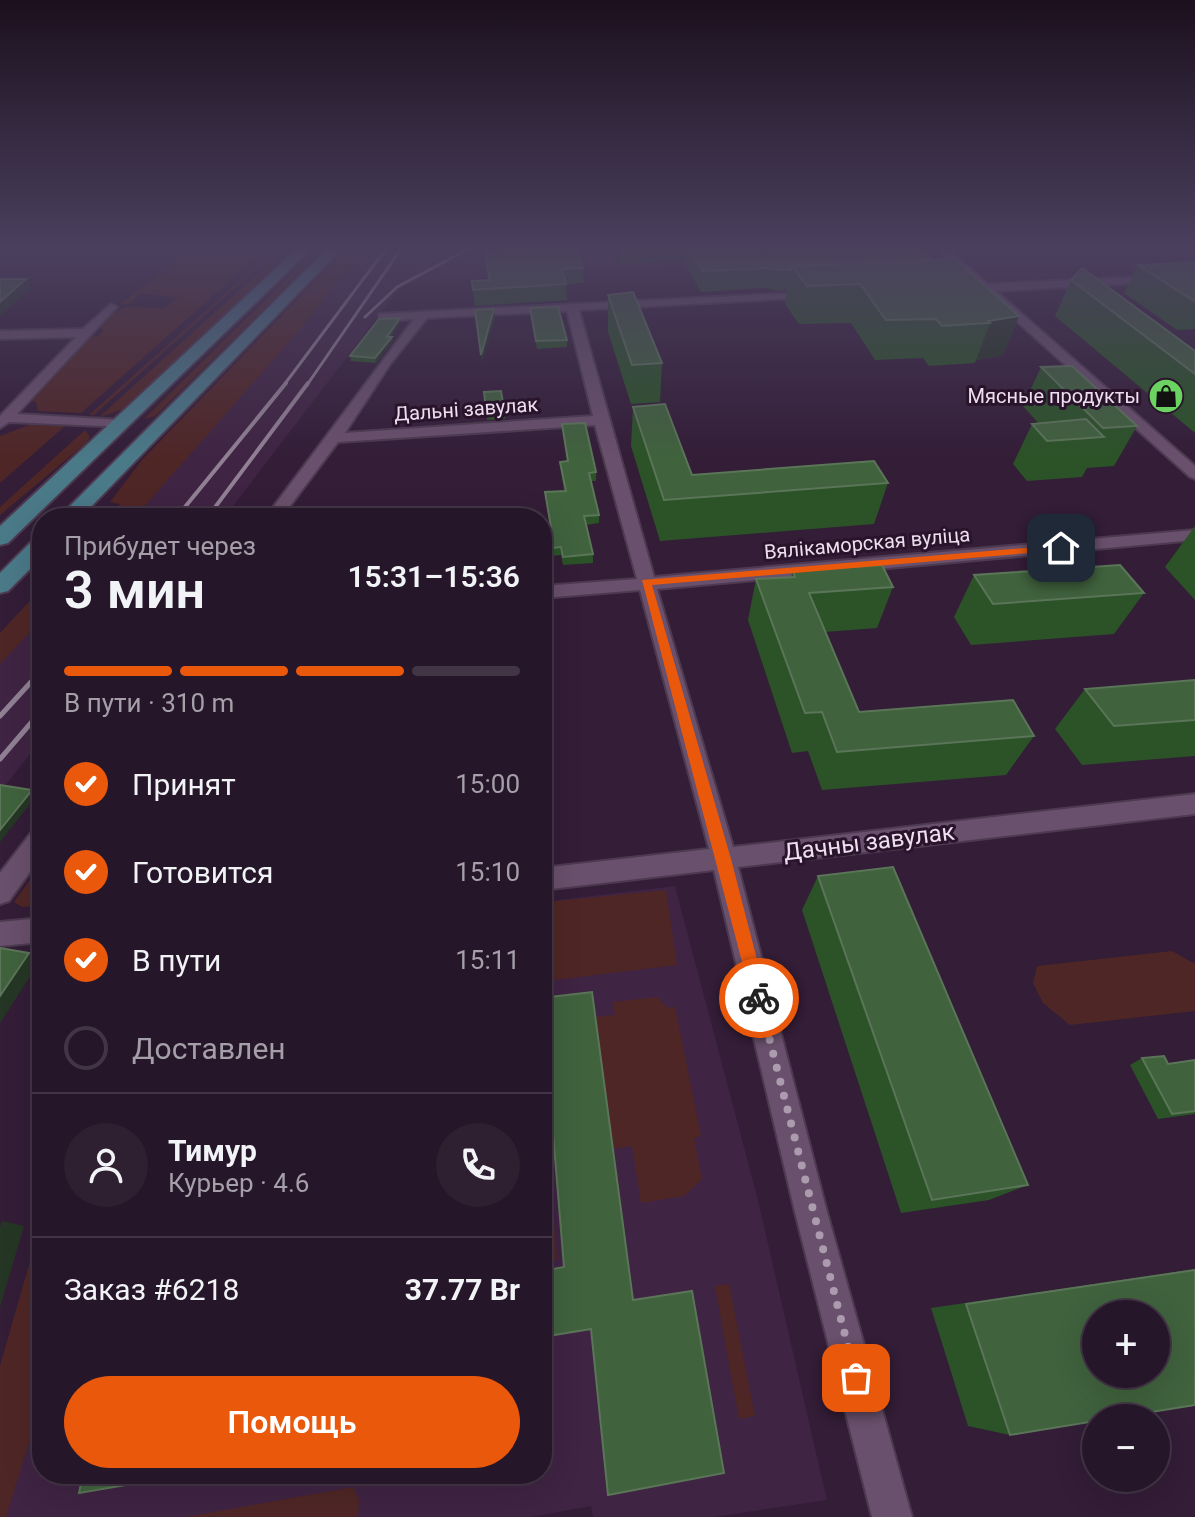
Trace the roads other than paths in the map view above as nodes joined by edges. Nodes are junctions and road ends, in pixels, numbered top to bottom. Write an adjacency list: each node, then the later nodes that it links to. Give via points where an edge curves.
1 (102, 317): 9 (street)
2 (233, 317): 13 (main road)
3 (267, 317): 14 (main road)
4 (383, 317): 5 (street)
5 (387, 317)
6 (422, 317): 15 (street)
7 (575, 317): 11 (street)
8 (1019, 317): 16 (street)
9 (87, 333): 10 (street); 12 (street)
10 (0, 335)
11 (601, 420): 15 (street, Дальні завулак); 22 (street)
12 (3, 421): 13 (street)
13 (121, 424): 14 (main road); 20 (main road)
14 (159, 426): 17 (main road)
15 (334, 438): 18 (street)
16 (1195, 474)
17 (78, 508)
18 (281, 508)
19 (1195, 535): 22 (street, Вялікаморская вуліца)
20 (0, 538)
21 (32, 554): 23 (main road)
22 (645, 582): 24 (street, Вялікаморская вуліца); 27 (street)
23 (0, 586)
24 (552, 591)
25 (1195, 804): 27 (street, Дачны завулак)
26 (32, 850): 29 (street)
27 (724, 859): 28 (street, Дачны завулак); 32 (street)
28 (552, 878)
29 (0, 893)
30 (32, 931): 31 (street)
31 (0, 934)
32 (892, 1517)

